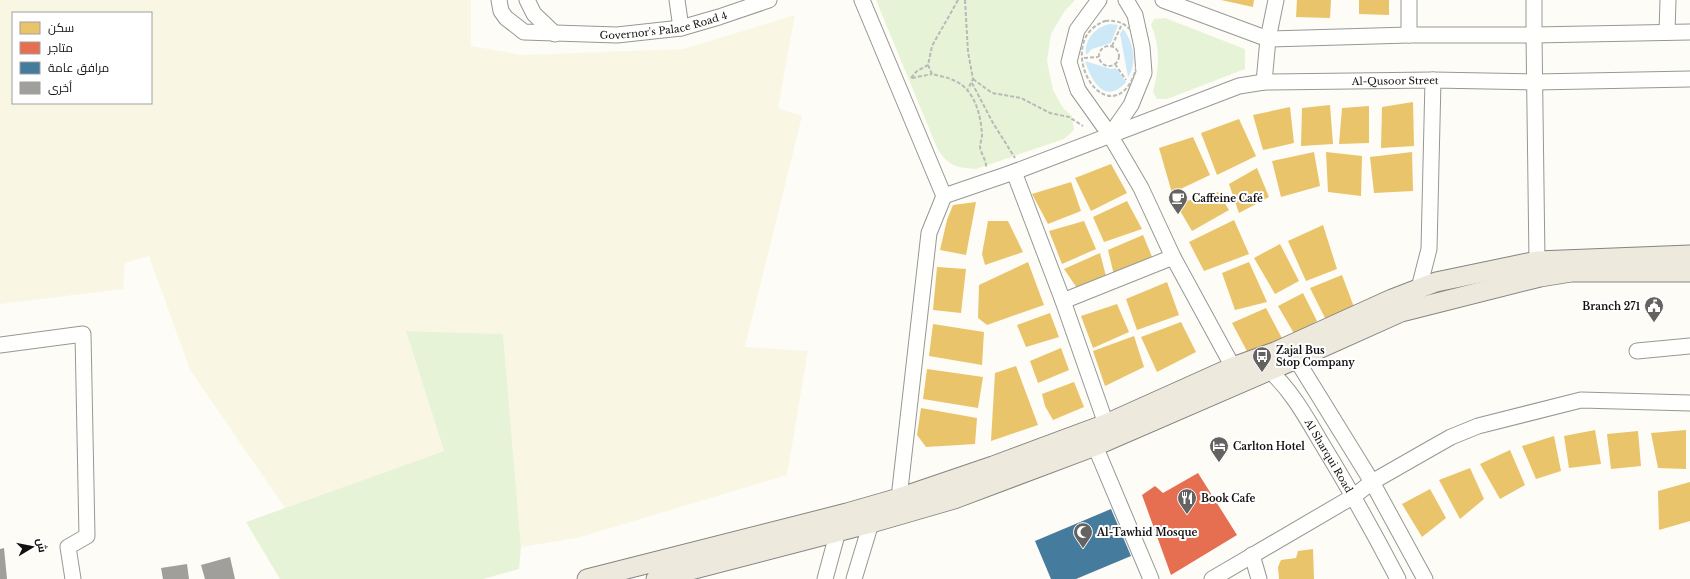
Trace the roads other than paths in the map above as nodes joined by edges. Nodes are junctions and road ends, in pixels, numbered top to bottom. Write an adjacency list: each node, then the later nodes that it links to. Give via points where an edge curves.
1 (499, 0): 16 (street, Governor's Palace Road 4, via 501,11 506,18 524,32)
2 (526, 0): 16 (street, via 534,14)
3 (677, 0): 13 (street)
4 (769, 0): 13 (street, Governor's Palace Road 4)
5 (862, 0): 26 (street)
6 (1099, 0): 24 (street, via 1077,30 1069,62 1078,90)
7 (1126, 0): 24 (street, via 1135,15 1142,47 1144,73 1131,104)
8 (1163, 0): 19 (street)
9 (1276, 0): 19 (street)
10 (1409, 0): 17 (street)
11 (1534, 0): 18 (street)
12 (1668, 0): 14 (street)
13 (681, 28): 16 (street, Governor's Palace Road 4, via 617,35)
14 (1667, 32): 15 (street); 18 (street)
15 (1690, 32)
16 (555, 34)
17 (1409, 35): 18 (street); 19 (street)
18 (1534, 35): 23 (street)
19 (1268, 39): 22 (street)
20 (1690, 79): 23 (street, Al-Qusoor Street)
21 (1433, 80): 22 (street, Al-Qusoor Street); 23 (street, Al-Qusoor Street); 31 (street, via 1429,249)
22 (1264, 82): 24 (street, Al-Qusoor Street, via 1239,86)
23 (1535, 82): 29 (street)
24 (1110, 136): 25 (street, Al-Qusoor Street); 28 (street, via 1141,188)
25 (1015, 166): 26 (street, Al-Qusoor Street); 32 (street)
26 (944, 196): 46 (street, via 929,233)
27 (1690, 256): 29 (main road)
28 (1173, 257): 32 (street); 39 (street)
29 (1537, 261): 31 (main road, via 1436,282)
30 (1690, 272): 33 (main road, via 1570,272 1540,277)
31 (1419, 288): 33 (street); 37 (main road)
32 (1063, 301): 42 (street)
33 (1401, 312): 38 (main road)
34 (0, 345): 50 (street, via 83,334 87,536 68,548)
35 (1690, 346): 36 (street)
36 (1637, 351)
37 (1274, 352): 38 (street); 39 (main road)
38 (1296, 359): 40 (main road); 44 (street)
39 (1233, 367): 40 (street, via 1241,370); 42 (main road)
40 (1269, 370): 43 (main road); 45 (street, Al Sharqui Road, via 1294,397)
41 (1690, 403): 44 (street, via 1581,400 1478,426 1451,437)
42 (1106, 424): 46 (main road, via 993,466)
43 (1095, 446): 46 (main road, via 954,499); 55 (street)
44 (1372, 482): 45 (street); 59 (street)
45 (1354, 496): 49 (street); 58 (street, Al Sharqui Road)
46 (899, 506): 47 (main road)
47 (870, 515): 48 (main road); 54 (street)
48 (837, 524): 51 (main road); 52 (main road); 53 (street)
49 (1252, 555): 56 (street); 57 (street)
50 (73, 579)
51 (587, 579)
52 (656, 579)
53 (824, 579)
54 (854, 579)
55 (1151, 579)
56 (1212, 579)
57 (1259, 579)
58 (1398, 579)
59 (1425, 579)

